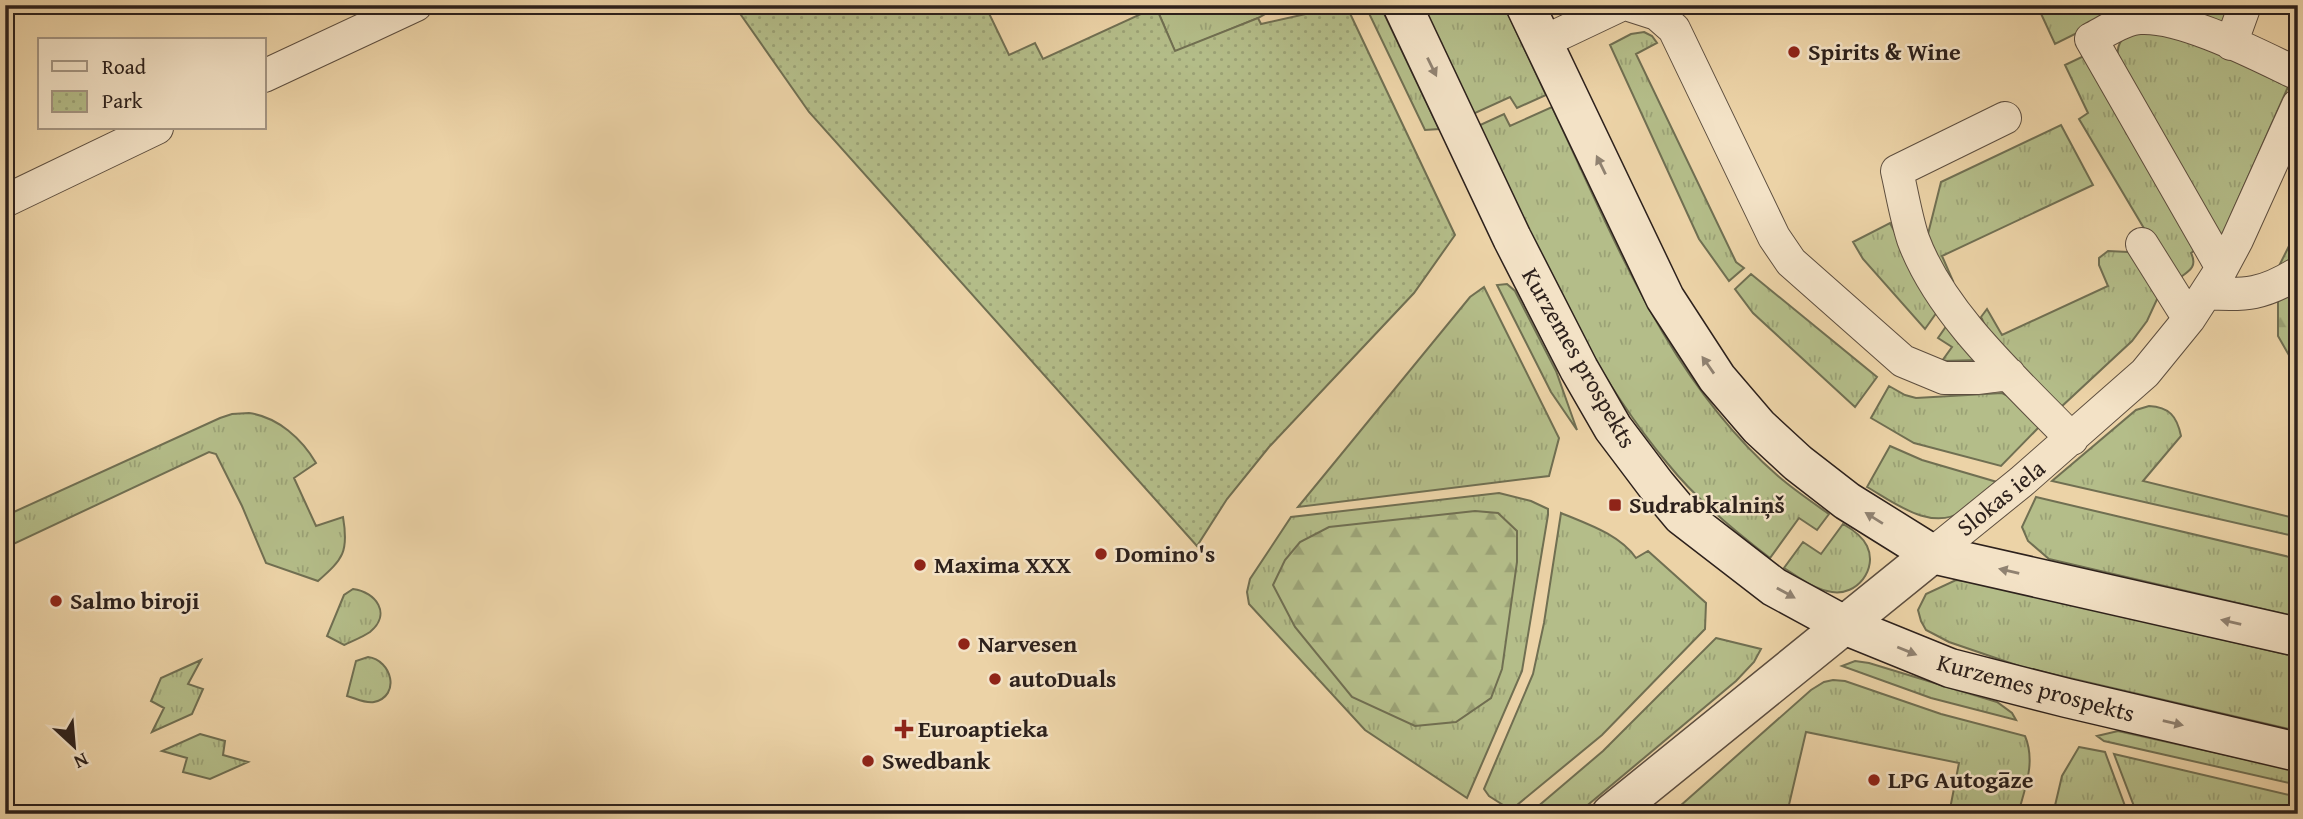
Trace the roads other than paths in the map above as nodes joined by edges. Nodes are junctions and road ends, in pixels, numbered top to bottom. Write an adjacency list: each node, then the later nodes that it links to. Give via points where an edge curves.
1 (416, 5): 10 (street)
2 (1402, 5): 22 (main road, Kurzemes prospekts, one-way to 22, via 1512,238 1613,428 1682,516 1764,580)
3 (1525, 5): 7 (main road)
4 (1621, 5): 7 (street)
5 (1629, 5): 19 (street, via 1657,14 1674,29 1774,237 1791,262 1903,362 1944,378)
6 (2245, 5): 8 (street)
7 (1543, 42): 21 (main road, one-way to 7, via 1847,501 1798,463 1717,378 1665,298)
8 (2231, 44): 9 (street); 17 (street, via 2182,24 2140,18 2091,38)
9 (2298, 74)
10 (266, 75)
11 (2298, 105): 17 (street, Slokas iela)
12 (2005, 118): 19 (street, via 1897,171 1914,239 1940,290)
13 (153, 130): 14 (street)
14 (5, 201)
15 (2142, 244): 18 (street)
16 (2298, 273): 17 (street, via 2250,295)
17 (2215, 281): 18 (street, Slokas iela)
18 (2189, 319): 20 (street, Slokas iela, via 2145,373)
19 (2009, 374): 20 (street)
20 (2071, 439): 21 (street, Slokas iela)
21 (1933, 554): 22 (main road, Slokas iela); 23 (main road, one-way to 21)
22 (1844, 625): 24 (main road, Kurzemes prospekts, one-way to 24, via 1950,668); 25 (main road, Slokas iela)
23 (2298, 637)
24 (2298, 752)
25 (1611, 814)

